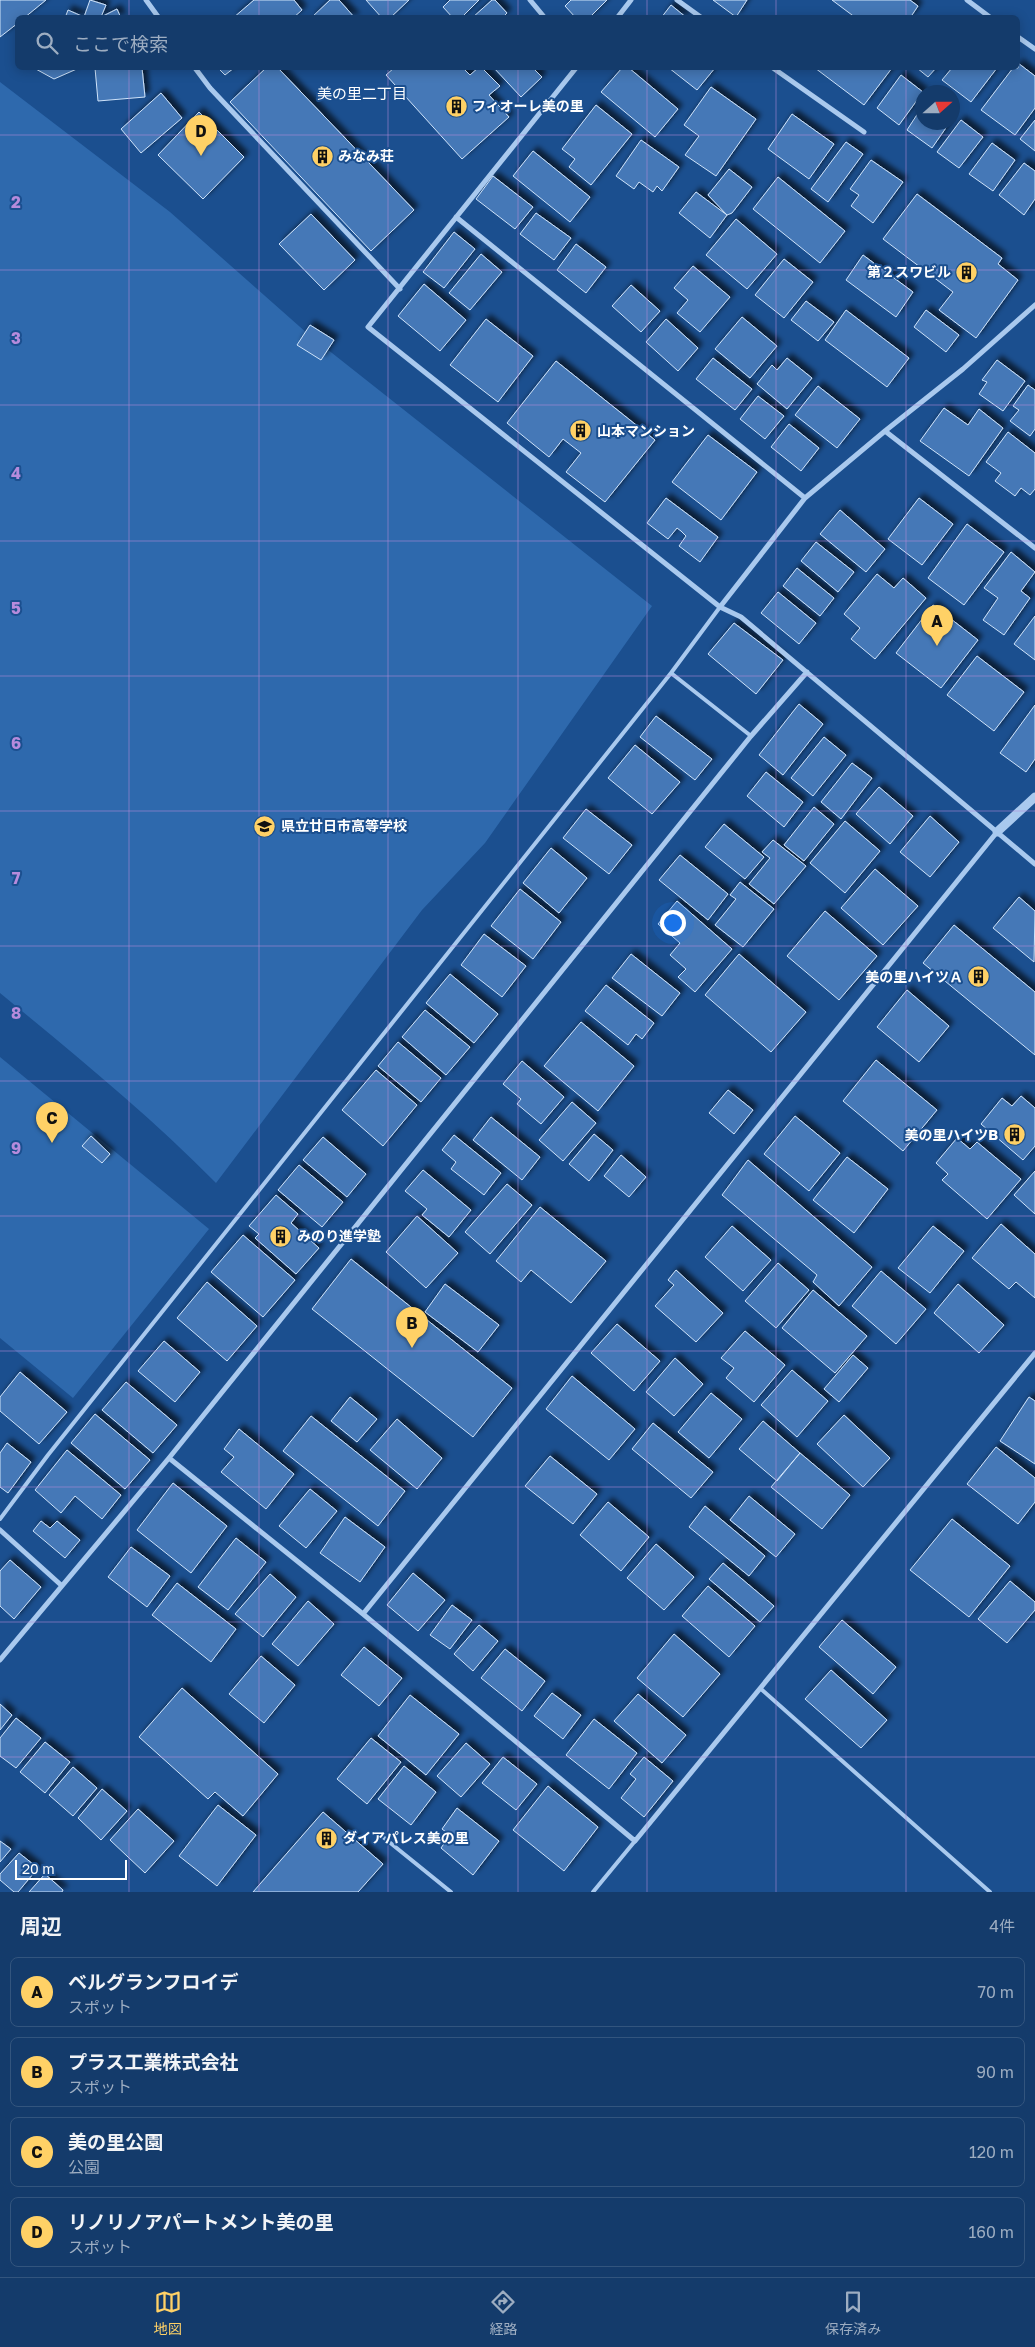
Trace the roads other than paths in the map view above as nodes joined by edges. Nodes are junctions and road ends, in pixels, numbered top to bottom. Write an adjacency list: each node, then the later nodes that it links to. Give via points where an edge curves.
1 (146, 0): 6 (street)
2 (530, 0): 7 (street)
3 (631, 0): 8 (street)
4 (677, 0): 9 (street)
5 (967, 0): 10 (street)
6 (157, 15)
7 (542, 15)
8 (619, 15)
9 (698, 15)
10 (987, 15)
11 (1020, 38): 12 (street)
12 (1035, 49)
13 (196, 70): 18 (street)
14 (574, 70): 17 (street)
15 (776, 70): 16 (street)
16 (864, 132)
17 (456, 217): 18 (street); 21 (street)
18 (400, 289): 23 (street, via 368,327)
19 (1035, 305): 20 (street, via 963,370)
20 (885, 431): 21 (street); 22 (street)
21 (805, 498): 23 (street)
22 (1035, 548)
23 (720, 607): 24 (street, via 741,617); 25 (lane)
24 (807, 672): 26 (street); 28 (street)
25 (671, 674): 26 (lane); 32 (lane)
26 (751, 736): 31 (street)
27 (1035, 797): 28 (street)
28 (997, 832): 29 (street); 35 (street)
29 (1035, 864)
30 (1035, 1352): 37 (street)
31 (169, 1458): 34 (street); 35 (street)
32 (0, 1519)
33 (0, 1530): 34 (street)
34 (61, 1585): 36 (street)
35 (363, 1614): 39 (street)
36 (0, 1660)
37 (761, 1689): 39 (street); 42 (lane)
38 (383, 1837): 40 (lane)
39 (635, 1841): 41 (lane)
40 (451, 1892)
41 (593, 1892)
42 (990, 1892)

